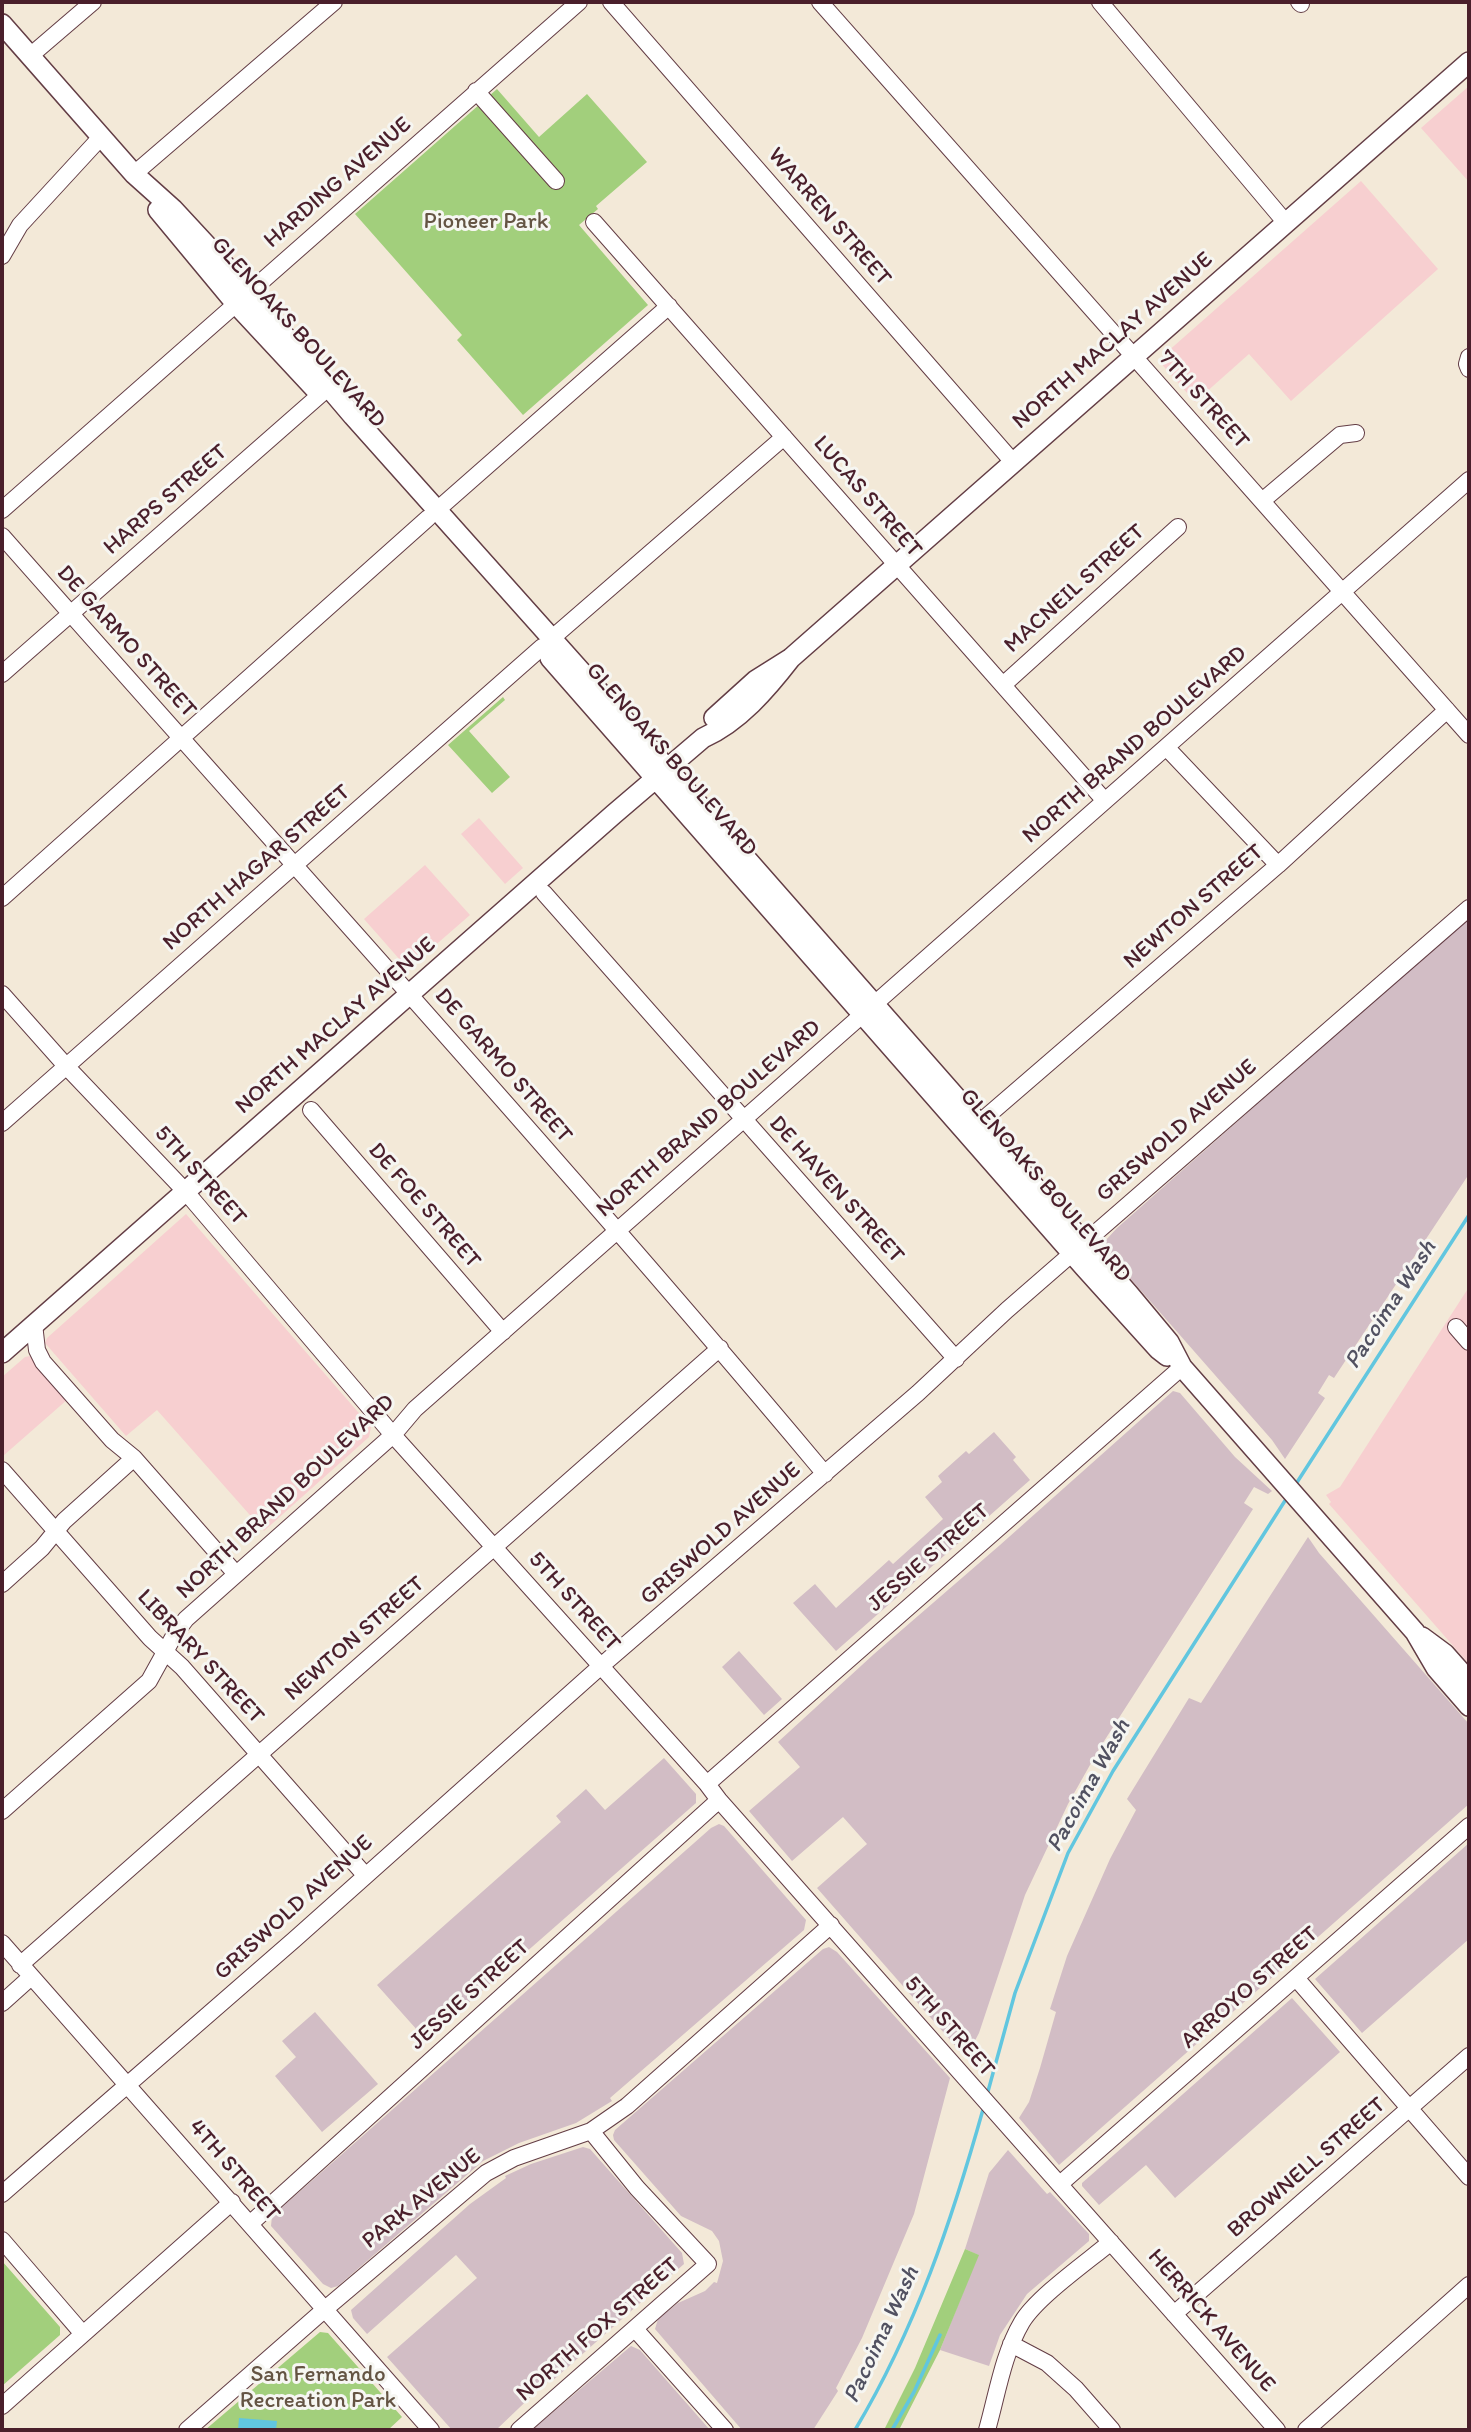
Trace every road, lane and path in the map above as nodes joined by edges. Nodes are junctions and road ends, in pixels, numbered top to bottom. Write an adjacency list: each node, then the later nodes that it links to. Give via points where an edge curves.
1 (93, 2): 8 (street)
2 (334, 2): 12 (street)
3 (579, 2): 10 (street, HARDING AVENUE)
4 (611, 2): 25 (street, WARREN STREET)
5 (821, 2): 19 (street, 7TH STREET)
6 (1100, 2): 15 (street)
7 (2, 23): 8 (main road, GLENOAKS BOULEVARD)
8 (30, 56): 11 (main road, GLENOAKS BOULEVARD)
9 (1469, 62): 15 (main road, NORTH MACLAY AVENUE)
10 (476, 91): 13 (street); 17 (street, HARDING AVENUE)
11 (101, 137): 12 (main road, GLENOAKS BOULEVARD); 16 (street, via 20,225)
12 (134, 174): 17 (main road, GLENOAKS BOULEVARD, via 173,209)
13 (556, 181)
14 (594, 222): 18 (street, LUCAS STREET)
15 (1286, 223): 19 (main road, NORTH MACLAY AVENUE)
16 (2, 256)
17 (243, 298): 22 (main road, GLENOAKS BOULEVARD); 28 (street, HARDING AVENUE)
18 (669, 306): 24 (street, LUCAS STREET); 29 (street)
19 (1133, 356): 25 (main road, NORTH MACLAY AVENUE); 27 (street, 7TH STREET)
20 (1469, 357): 21 (street)
21 (1469, 369)
22 (324, 391): 29 (main road, GLENOAKS BOULEVARD); 34 (street, HARPS STREET)
23 (1356, 433): 27 (street, via 1340,435)
24 (784, 437): 32 (street, LUCAS STREET); 35 (street, NORTH HAGAR STREET)
25 (1013, 462): 32 (main road, NORTH MACLAY AVENUE)
26 (1469, 480): 33 (street, NORTH BRAND BOULEVARD)
27 (1262, 500): 33 (street, 7TH STREET)
28 (2, 510)
29 (432, 514): 35 (main road, GLENOAKS BOULEVARD); 40 (street)
30 (1178, 527): 37 (street, MACNEIL STREET)
31 (2, 536): 34 (street, DE GARMO STREET)
32 (897, 565): 37 (street, LUCAS STREET); 42 (main road, NORTH MACLAY AVENUE, via 790,659 756,680 714,719 704,738)
33 (1343, 592): 38 (street, 7TH STREET); 41 (street, NORTH BRAND BOULEVARD)
34 (70, 614): 36 (street, HARPS STREET); 40 (street, DE GARMO STREET)
35 (546, 643): 42 (main road, GLENOAKS BOULEVARD); 44 (street, NORTH HAGAR STREET)
36 (2, 674)
37 (1003, 685): 43 (street, LUCAS STREET)
38 (1447, 709): 39 (street, 7TH STREET); 45 (street, NEWTON STREET)
39 (1466, 724)
40 (182, 738): 44 (street, DE GARMO STREET); 47 (street)
41 (1166, 747): 43 (street, NORTH BRAND BOULEVARD); 45 (street)
42 (661, 774): 50 (main road, NORTH MACLAY AVENUE); 51 (main road, GLENOAKS BOULEVARD)
43 (1105, 801): 51 (street, NORTH BRAND BOULEVARD)
44 (294, 865): 50 (street, DE GARMO STREET); 52 (street, NORTH HAGAR STREET)
45 (1278, 865): 56 (street, NEWTON STREET)
46 (544, 893): 54 (street, DE HAVEN STREET)
47 (2, 898)
48 (1469, 908): 59 (street, GRISWOLD AVENUE)
49 (2, 993): 52 (street, 5TH STREET)
50 (409, 995): 57 (main road, NORTH MACLAY AVENUE); 58 (street, DE GARMO STREET)
51 (868, 1010): 54 (street, NORTH BRAND BOULEVARD); 56 (main road, GLENOAKS BOULEVARD)
52 (66, 1066): 55 (street, NORTH HAGAR STREET); 57 (street, 5TH STREET)
53 (311, 1110): 62 (street, DE FOE STREET)
54 (744, 1120): 58 (street, NORTH BRAND BOULEVARD); 66 (street, DE HAVEN STREET)
55 (2, 1123)
56 (973, 1129): 59 (main road, GLENOAKS BOULEVARD)
57 (186, 1192): 60 (main road, NORTH MACLAY AVENUE); 68 (street, 5TH STREET)
58 (617, 1231): 62 (street, NORTH BRAND BOULEVARD); 64 (street, DE GARMO STREET)
59 (1077, 1248): 66 (street, GRISWOLD AVENUE); 67 (main road, GLENOAKS BOULEVARD, via 1169,1342)
60 (34, 1324): 65 (main road, NORTH MACLAY AVENUE); 69 (street, via 43,1362 112,1440)
61 (1456, 1327): 63 (street)
62 (503, 1332): 68 (street, NORTH BRAND BOULEVARD, via 415,1409)
63 (1469, 1342)
64 (720, 1348): 71 (street, DE GARMO STREET); 73 (street, NEWTON STREET)
65 (2, 1353)
66 (956, 1359): 71 (street, GRISWOLD AVENUE)
67 (1182, 1367): 76 (main road, GLENOAKS BOULEVARD); 82 (street, JESSIE STREET)
68 (393, 1435): 73 (street, 5TH STREET); 74 (street, NORTH BRAND BOULEVARD)
69 (134, 1458): 72 (street); 74 (street)
70 (2, 1470): 72 (street, LIBRARY STREET)
71 (825, 1474): 78 (street, GRISWOLD AVENUE)
72 (55, 1530): 75 (street); 77 (street, LIBRARY STREET)
73 (494, 1548): 78 (street, 5TH STREET); 81 (street, NEWTON STREET)
74 (236, 1574): 77 (street, NORTH BRAND BOULEVARD, via 186,1619)
75 (2, 1584)
76 (1415, 1632): 79 (main road, GLENOAKS BOULEVARD, via 1446,1654); 80 (main road, GLENOAKS BOULEVARD, via 1436,1668)
77 (165, 1652): 81 (street, LIBRARY STREET); 84 (street, NORTH BRAND BOULEVARD, via 149,1681)
78 (601, 1666): 82 (street, 5TH STREET); 86 (street, GRISWOLD AVENUE)
79 (1469, 1681)
80 (1469, 1706)
81 (258, 1754): 86 (street, LIBRARY STREET); 89 (street, NEWTON STREET)
82 (707, 1784): 83 (street, 5TH STREET)
83 (719, 1800): 87 (street, 5TH STREET); 100 (street, JESSIE STREET)
84 (2, 1811)
85 (1469, 1826): 90 (street, ARROYO STREET)
86 (365, 1875): 93 (street, GRISWOLD AVENUE)
87 (831, 1925): 95 (street, PARK AVENUE, via 627,2106); 97 (street, 5TH STREET)
88 (2, 1943): 89 (street, 4TH STREET)
89 (25, 1971): 91 (street, NEWTON STREET); 93 (street, 4TH STREET)
90 (1296, 1978): 94 (street); 97 (street, ARROYO STREET)
91 (2, 2003)
92 (1469, 2056): 94 (street, BROWNELL STREET)
93 (127, 2084): 98 (street, GRISWOLD AVENUE); 99 (street, 4TH STREET)
94 (1409, 2109): 96 (street); 105 (street, BROWNELL STREET)
95 (591, 2131): 104 (street, PARK AVENUE, via 514,2158 486,2174); 106 (street, NORTH FOX STREET, via 708,2264)
96 (1469, 2178)
97 (1060, 2184): 102 (street, 5TH STREET)
98 (2, 2194)
99 (232, 2202): 100 (street, 4TH STREET); 107 (street)
100 (251, 2223): 104 (street, 4TH STREET)
101 (2, 2240): 107 (street)
102 (1111, 2242): 105 (street, HERRICK AVENUE); 108 (street, via 1035,2307)
103 (1469, 2286): 117 (street)
104 (324, 2310): 110 (street, PARK AVENUE); 111 (street, 4TH STREET)
105 (1174, 2314): 116 (street, HERRICK AVENUE)
106 (635, 2329): 112 (street, NORTH FOX STREET); 113 (street)
107 (83, 2334): 109 (street)
108 (1012, 2344): 114 (street); 115 (street, via 1047,2363)
109 (2, 2406)
110 (187, 2430)
111 (431, 2430)
112 (519, 2430)
113 (724, 2430)
114 (987, 2430)
115 (1112, 2430)
116 (1277, 2430)
117 (1306, 2430)

